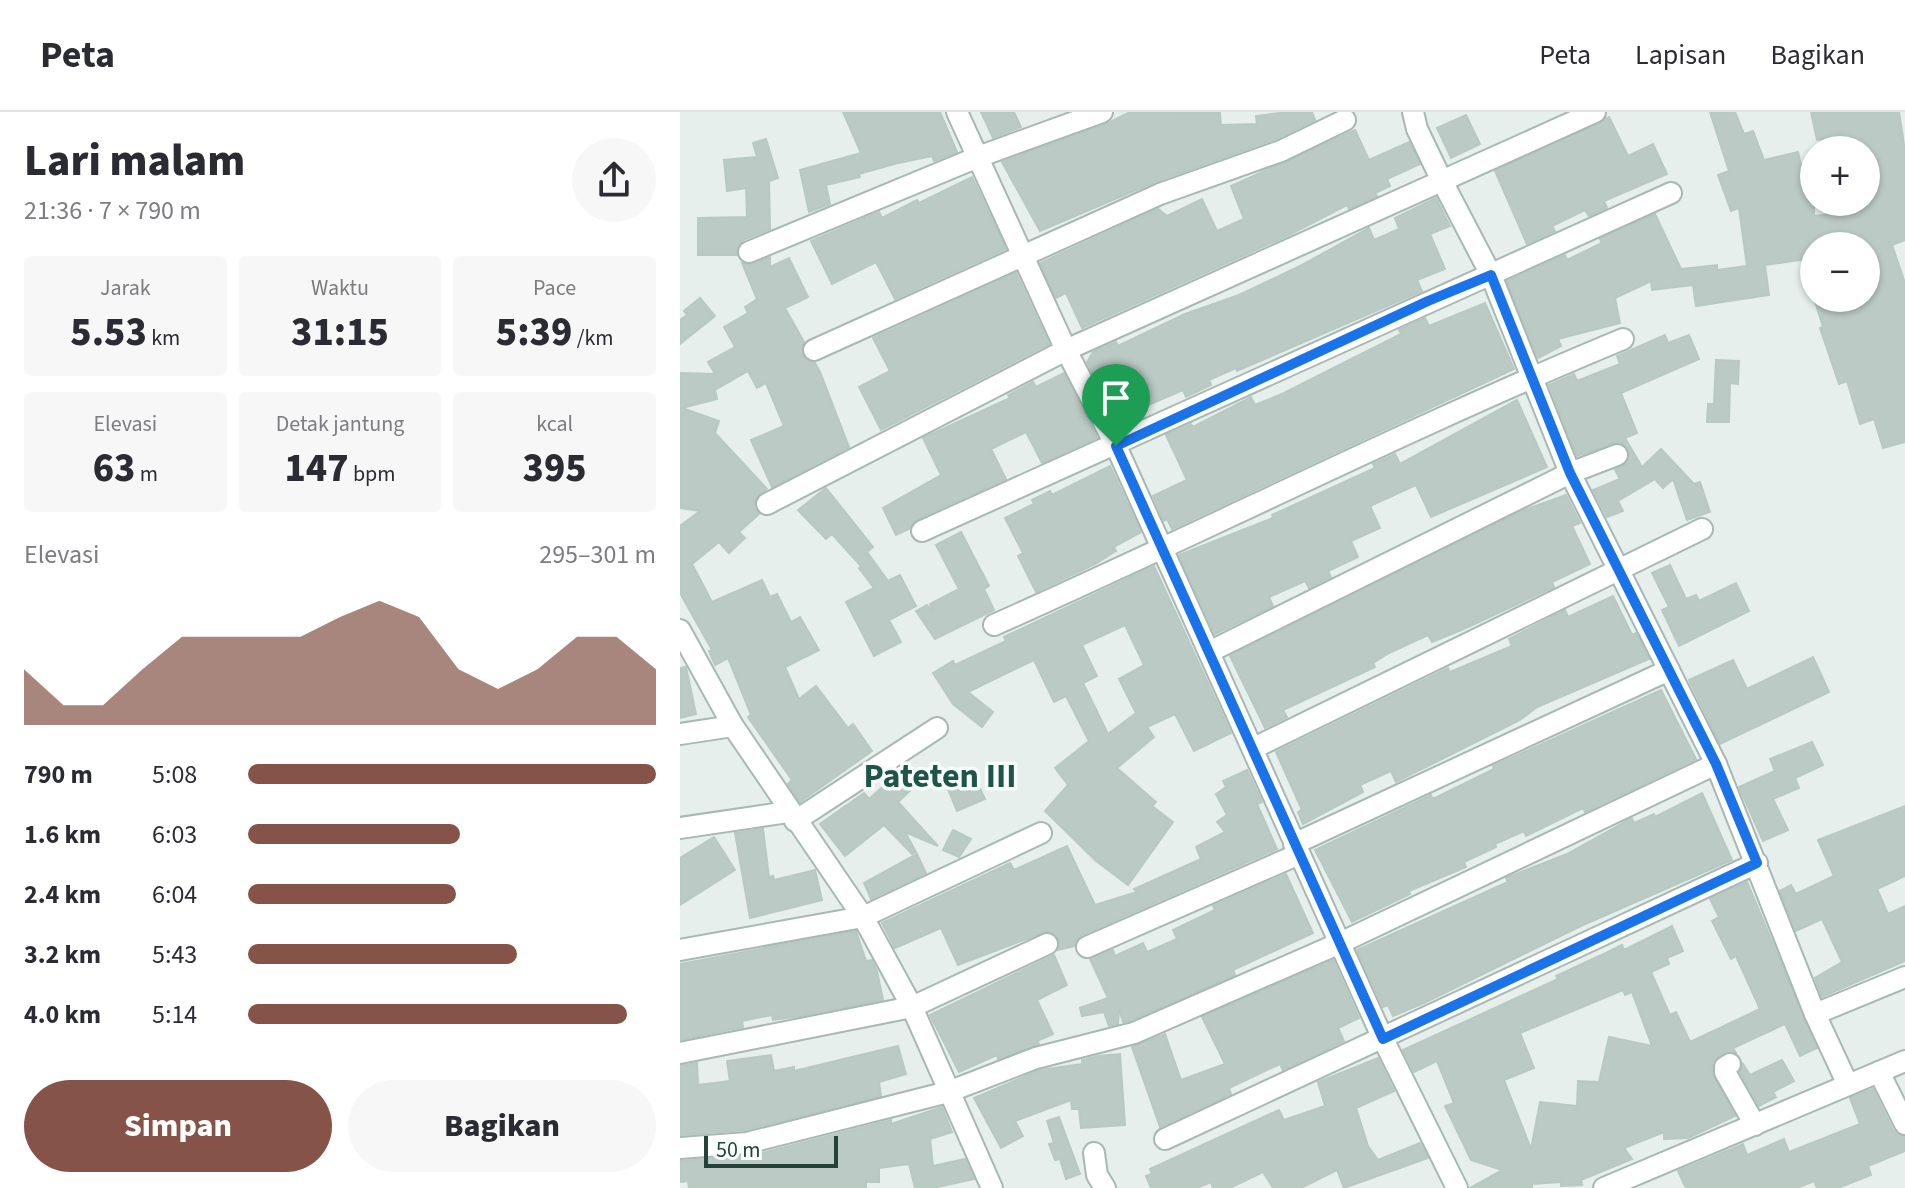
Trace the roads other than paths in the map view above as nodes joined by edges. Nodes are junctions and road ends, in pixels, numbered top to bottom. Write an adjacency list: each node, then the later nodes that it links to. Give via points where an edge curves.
1 (957, 112): 6 (street)
2 (1102, 112): 6 (street)
3 (1413, 112): 7 (street)
4 (1595, 112): 7 (street)
5 (1345, 120): 10 (street, via 1309,139 1160,194)
6 (978, 157): 9 (street); 10 (street)
7 (1441, 179): 11 (street); 14 (street)
8 (1671, 193): 11 (street)
9 (749, 252)
10 (1025, 256): 13 (street); 14 (street)
11 (1491, 275): 15 (street); 16 (street)
12 (1623, 339): 15 (street)
13 (814, 350)
14 (1066, 350): 16 (street); 19 (street)
15 (1531, 377): 18 (street); 22 (street)
16 (1116, 446): 21 (street); 22 (street)
17 (1617, 455): 18 (street)
18 (1570, 473): 23 (street); 26 (street)
19 (767, 504)
20 (1702, 529): 23 (street)
21 (922, 531)
22 (1162, 551): 24 (street); 26 (street)
23 (1620, 570): 27 (street); 31 (street)
24 (994, 625)
25 (680, 630): 28 (street)
26 (1209, 652): 31 (street)
27 (1669, 670): 32 (street); 36 (street)
28 (733, 726): 30 (street); 33 (street)
29 (937, 728): 33 (street)
30 (680, 734)
31 (1254, 748): 36 (street)
32 (1716, 764): 37 (street); 39 (street)
33 (791, 816): 34 (street); 38 (street)
34 (680, 828)
35 (1041, 833): 38 (street)
36 (1296, 849): 39 (street); 41 (street)
37 (1757, 863): 45 (street); 46 (street)
38 (863, 917): 42 (street); 44 (street)
39 (1340, 943): 46 (street); 52 (street, via 1134,1033 1036,1058)
40 (1047, 944): 44 (street)
41 (1087, 947)
42 (680, 950)
43 (1905, 977): 45 (street)
44 (912, 1007): 47 (street); 52 (street)
45 (1815, 1014): 51 (street)
46 (1383, 1039): 55 (street); 60 (street)
47 (680, 1053)
48 (1905, 1061): 50 (street)
49 (1730, 1064): 54 (street, via 1725,1072)
50 (1879, 1072): 51 (street); 53 (street)
51 (1848, 1085): 54 (street)
52 (948, 1092): 56 (street, via 747,1143); 58 (street)
53 (1905, 1124)
54 (1755, 1125): 61 (street)
55 (1165, 1139)
56 (680, 1148)
57 (1094, 1153): 59 (street)
58 (992, 1188)
59 (1105, 1188)
60 (1457, 1188)
61 (1604, 1188)

